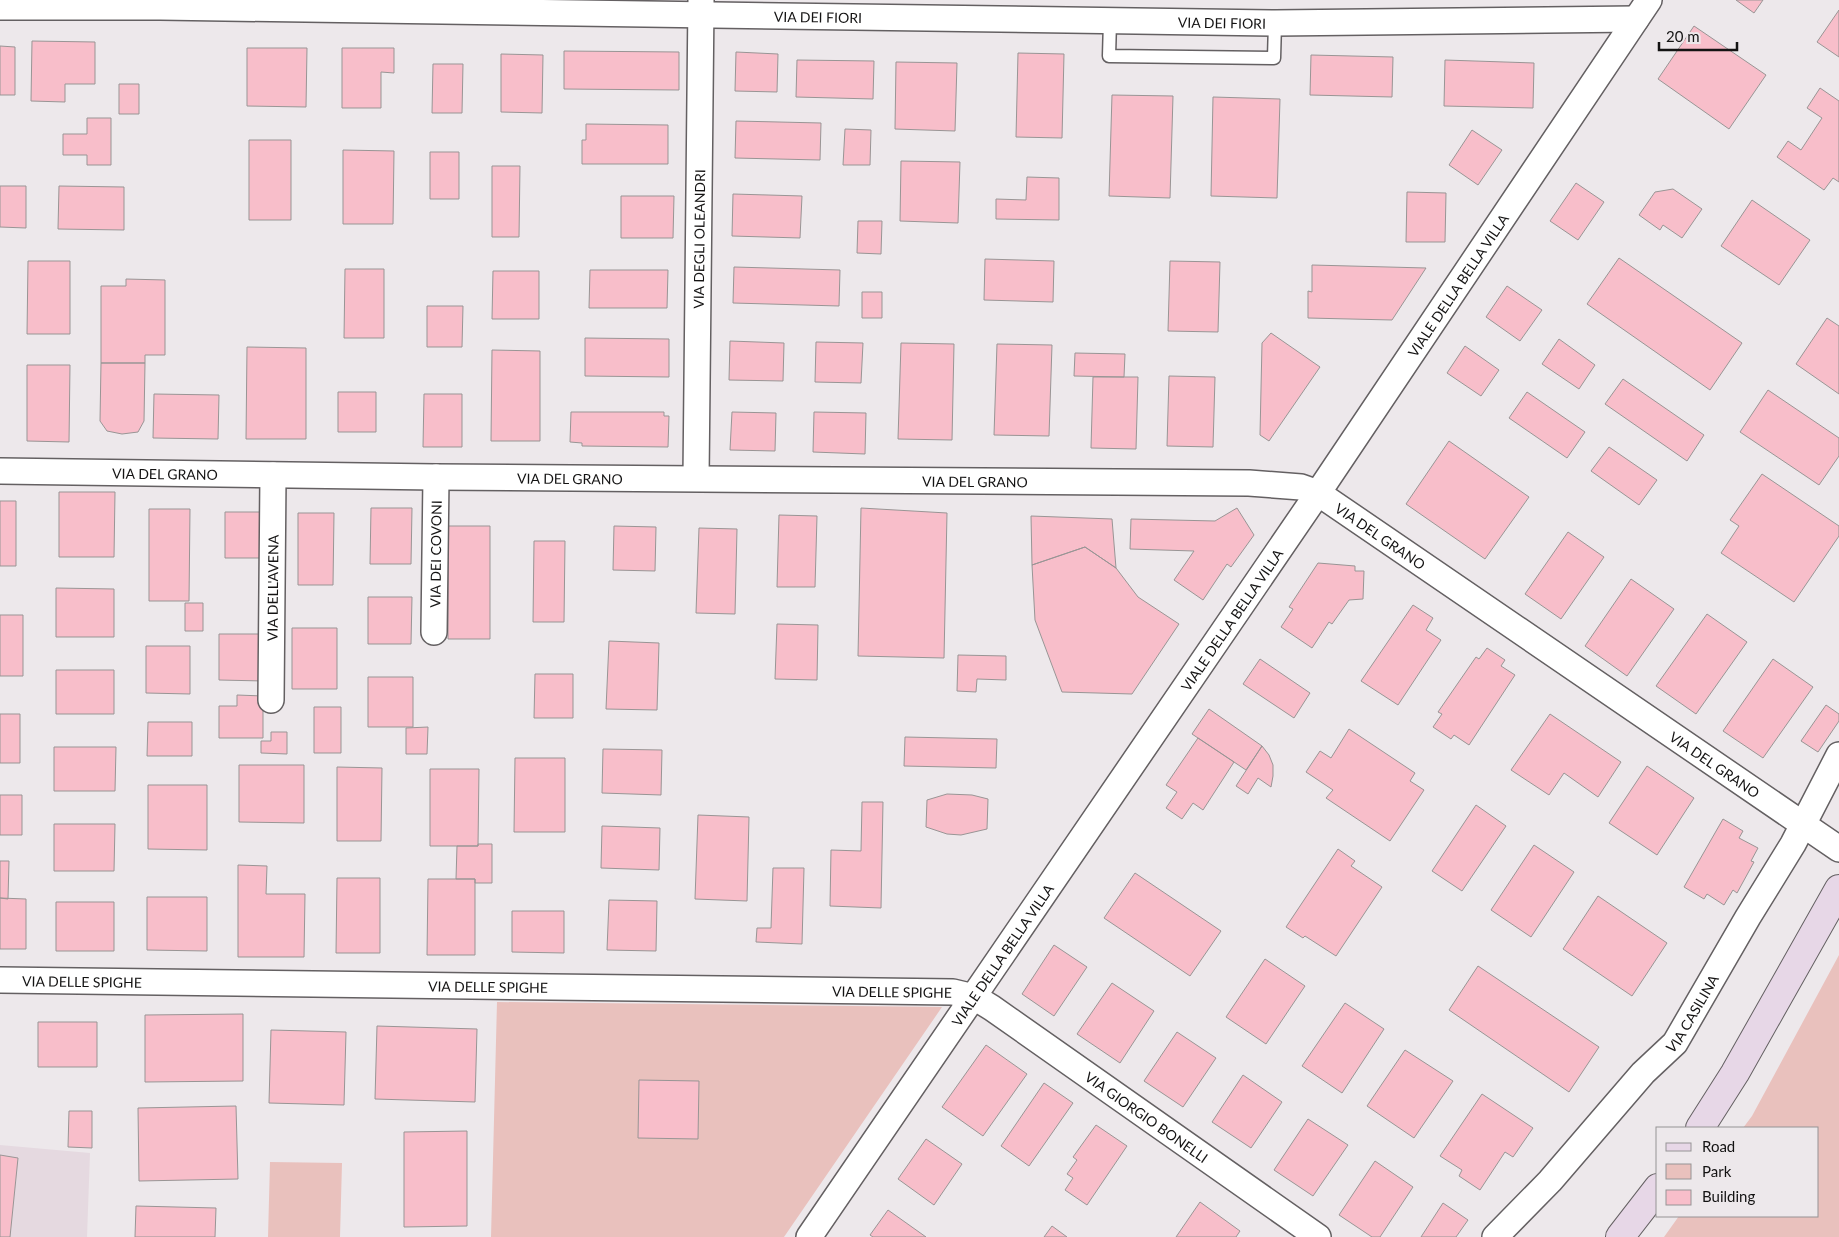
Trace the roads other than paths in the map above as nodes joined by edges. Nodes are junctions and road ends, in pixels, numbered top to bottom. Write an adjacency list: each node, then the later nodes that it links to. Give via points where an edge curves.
1 (132, 4): 2 (street, VIA DEI FIORI); 3 (street, VIA DEI FIORI)
2 (280, 5): 4 (street, VIA DEI FIORI)
3 (0, 7)
4 (701, 8): 5 (street, VIA DEI FIORI); 12 (street, VIA DEGLI OLEANDRI)
5 (1003, 9): 7 (street, VIA DEI FIORI)
6 (1642, 10): 8 (street, VIA DEI FIORI); 13 (street, VIALE DELLA BELLA VILLA)
7 (1110, 21): 8 (street, VIA DEI FIORI); 8 (lane, via 1109,56 1145,57 1274,58)
8 (1275, 23)
9 (0, 471): 10 (street, VIA DEL GRANO)
10 (274, 475): 11 (street, VIA DEL GRANO); 15 (street, VIA DELL'AVENA)
11 (436, 477): 12 (street, VIA DEL GRANO); 14 (street, VIA DEI COVONI)
12 (696, 478): 13 (street, VIA DEL GRANO, via 1249,483 1301,487)
13 (1318, 493): 17 (street, VIA DEL GRANO); 21 (street, VIALE DELLA BELLA VILLA)
14 (434, 632)
15 (271, 700)
16 (1839, 755): 17 (street, VIA CASILINA)
17 (1803, 824): 18 (street, VIA DEL GRANO); 26 (street, VIA CASILINA, via 1675,1043 1643,1072 1550,1181)
18 (1839, 849)
19 (1839, 890): 22 (main road, via 1735,1074)
20 (0, 980): 21 (street, VIA DELLE SPIGHE, via 953,992)
21 (974, 997): 24 (street, VIALE DELLA BELLA VILLA); 25 (street, VIA GIORGIO BONELLI)
22 (1701, 1127)
23 (1656, 1191): 27 (main road)
24 (809, 1237)
25 (1318, 1237)
26 (1495, 1237)
27 (1620, 1237)

